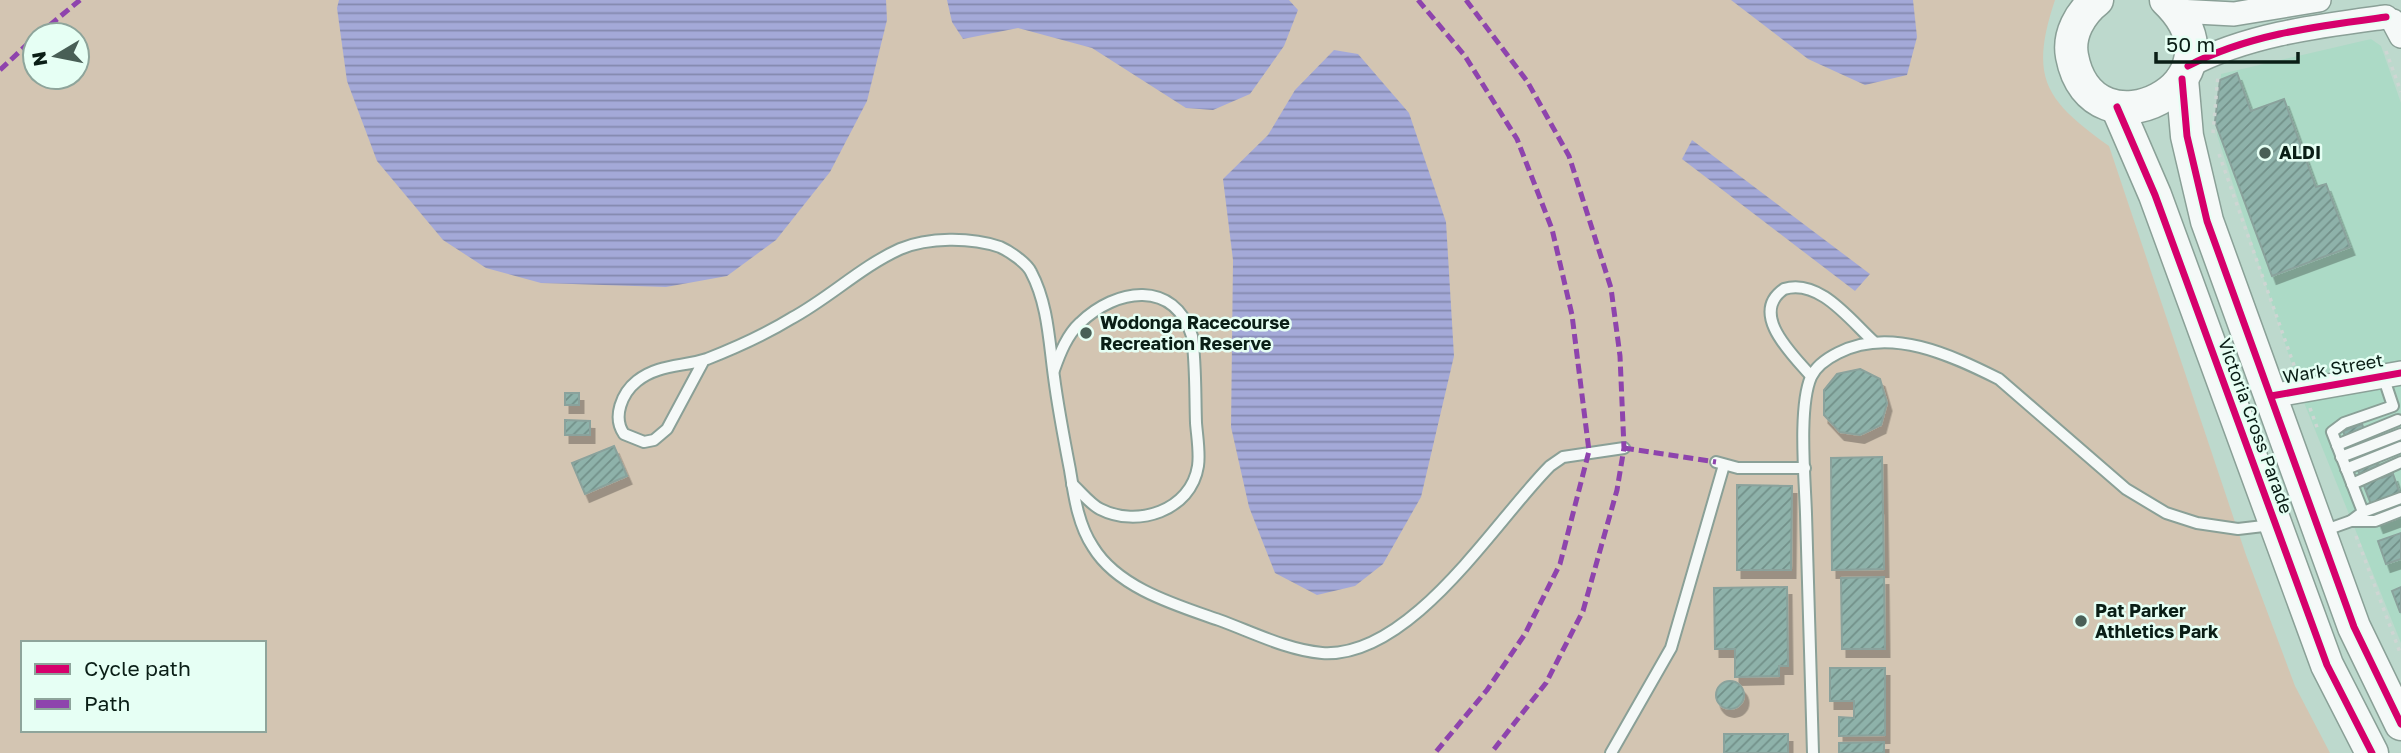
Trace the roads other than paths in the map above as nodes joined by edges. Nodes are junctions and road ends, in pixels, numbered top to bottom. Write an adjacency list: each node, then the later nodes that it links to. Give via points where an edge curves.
1 (2319, 0): 3 (street, via 2234,14)
2 (2086, 5): 6 (main road, via 2073,33 2076,71 2097,98)
3 (2171, 6): 5 (main road, Victoria Cross Parade, via 2189,37)
4 (2391, 24): 5 (street, via 2244,42)
5 (2195, 65): 6 (main road, via 2173,91 2154,103); 12 (main road, Victoria Cross Parade, via 2196,183)
6 (2117, 107): 28 (main road, Victoria Cross Parade, via 2155,195)
7 (1873, 341): 11 (lane, via 1830,356); 11 (lane, via 1825,298 1805,288 1784,289 1775,298 1772,326); 28 (lane, via 1933,352 1998,379 2126,489 2166,513 2238,529)
8 (704, 360): 8 (lane, via 674,364 635,382 621,404 618,422 624,434 644,442 662,435); 9 (lane, via 792,319 900,249 930,241 975,242 1002,248 1030,268 1045,311)
9 (1053, 372): 22 (lane); 22 (lane, via 1078,324 1107,302 1152,296 1179,309 1187,320 1194,348 1198,466 1191,487 1163,510 1131,518 1097,508)
10 (2392, 374): 12 (street, Wark Street); 13 (lane)
11 (1811, 376): 20 (lane)
12 (2271, 396): 29 (main road, Victoria Cross Parade)
13 (2392, 406): 14 (lane); 15 (lane, via 2344,423 2332,432)
14 (2400, 428): 15 (lane); 18 (lane)
15 (2337, 445): 18 (lane)
16 (2401, 447): 21 (lane)
17 (1624, 448): 22 (lane, via 1563,457 1550,466 1450,584 1393,630 1357,647 1326,653 1300,650 1129,583 1092,547)
18 (2341, 457): 21 (lane)
19 (2401, 462): 23 (lane)
20 (1805, 468): 31 (lane, via 1720,464 1671,648); 32 (lane)
21 (2346, 469): 23 (lane)
22 (1072, 484)
23 (2352, 484): 26 (lane)
24 (2401, 498): 26 (lane)
25 (2401, 511): 27 (lane, via 2375,521)
26 (2363, 512): 27 (lane)
27 (2351, 520): 29 (lane)
28 (2274, 524): 33 (main road, Victoria Cross Parade, via 2327,665)
29 (2320, 531): 30 (main road, Victoria Cross Parade, via 2354,627)
30 (2396, 707)
31 (1611, 753)
32 (1813, 753)
33 (2372, 753)

